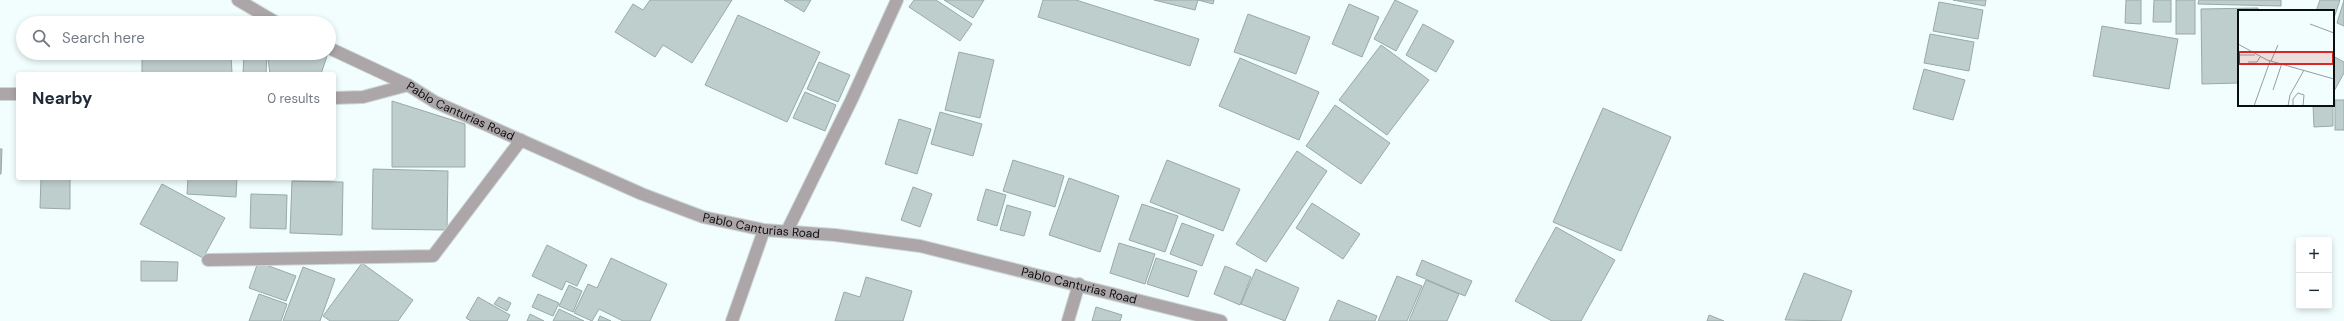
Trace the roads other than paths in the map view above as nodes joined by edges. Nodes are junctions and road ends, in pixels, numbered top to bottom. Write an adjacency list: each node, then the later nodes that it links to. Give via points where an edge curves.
1 (238, 0): 3 (street)
2 (897, 0): 11 (street)
3 (265, 16)
4 (336, 51): 5 (street, Pablo Canturias Road)
5 (408, 85): 8 (street, via 363,97); 9 (street, Pablo Canturias Road, via 435,102)
6 (0, 94): 7 (street)
7 (16, 94)
8 (336, 98)
9 (521, 140): 10 (street, Pablo Canturias Road, via 642,194 703,217); 12 (street, via 433,256)
10 (764, 230): 11 (street, Pablo Canturias Road); 14 (street)
11 (787, 231): 13 (street, Pablo Canturias Road, via 920,246)
12 (208, 260)
13 (1078, 284): 15 (street); 16 (street, Pablo Canturias Road)
14 (732, 321)
15 (1068, 321)
16 (1221, 321)

